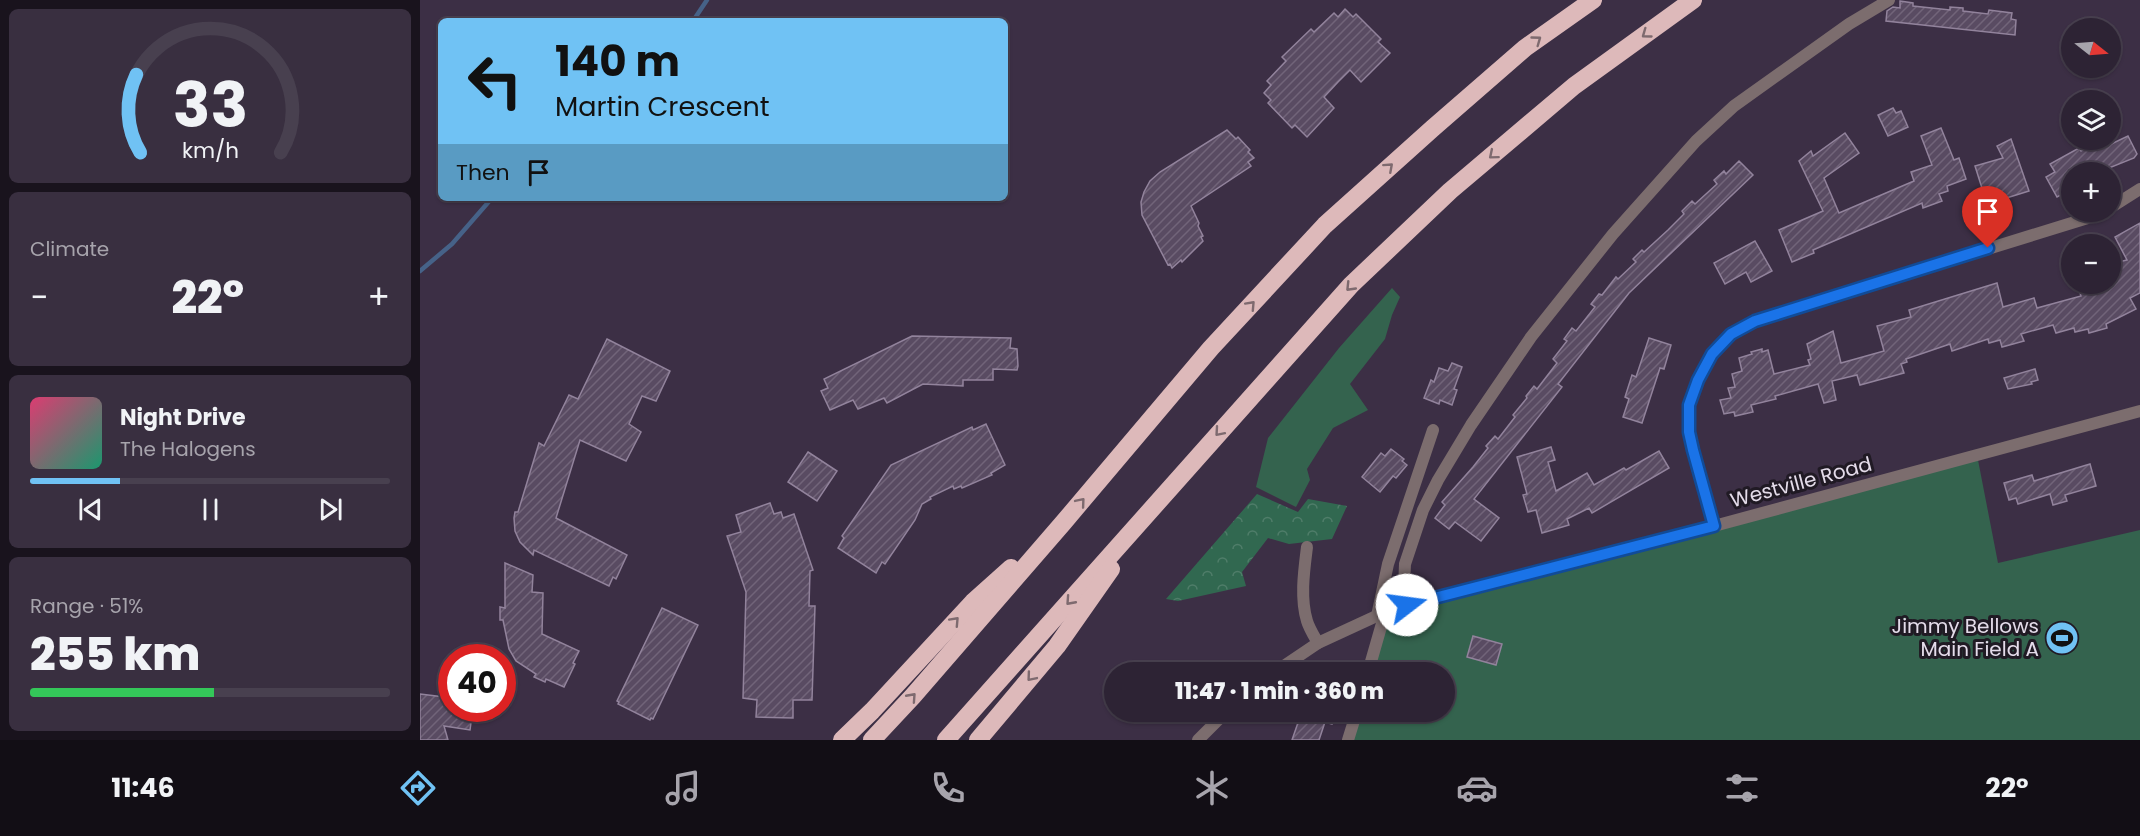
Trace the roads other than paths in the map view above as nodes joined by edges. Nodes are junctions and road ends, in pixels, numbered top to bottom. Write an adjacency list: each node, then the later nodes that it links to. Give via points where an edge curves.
1 (1593, 0): 10 (highway, one-way to 1, via 1211,348 1325,225 1525,48)
2 (1693, 0): 9 (highway, one-way to 9, via 1574,86 1450,191 1352,285)
3 (1887, 1): 13 (street, via 1734,106 1695,141 1613,234 1531,337 1471,425 1424,510 1405,564)
4 (2140, 189): 5 (street)
5 (2121, 201)
6 (2075, 222): 11 (street, via 1755,321 1731,334 1712,354 1689,405 1691,441)
7 (2139, 412): 11 (street, Westville Road)
8 (1433, 430): 14 (street, via 1388,564)
9 (1151, 510): 22 (highway, one-way to 22); 23 (highway, one-way to 23, via 1057,646)
10 (1063, 523): 20 (highway, one-way to 10, via 973,602); 21 (highway, one-way to 10)
11 (1714, 526): 13 (street, Westville Road)
12 (1307, 547): 15 (street, via 1304,605)
13 (1407, 605): 14 (street, Westville Road)
14 (1381, 615): 15 (street, Westville Road); 17 (street)
15 (1318, 643): 16 (street, Westville Road)
16 (1290, 662)
17 (1370, 662)
18 (1216, 722): 24 (street)
19 (1354, 722): 25 (street)
20 (843, 740)
21 (872, 740)
22 (946, 740)
23 (978, 740)
24 (1198, 740)
25 (1348, 740)

